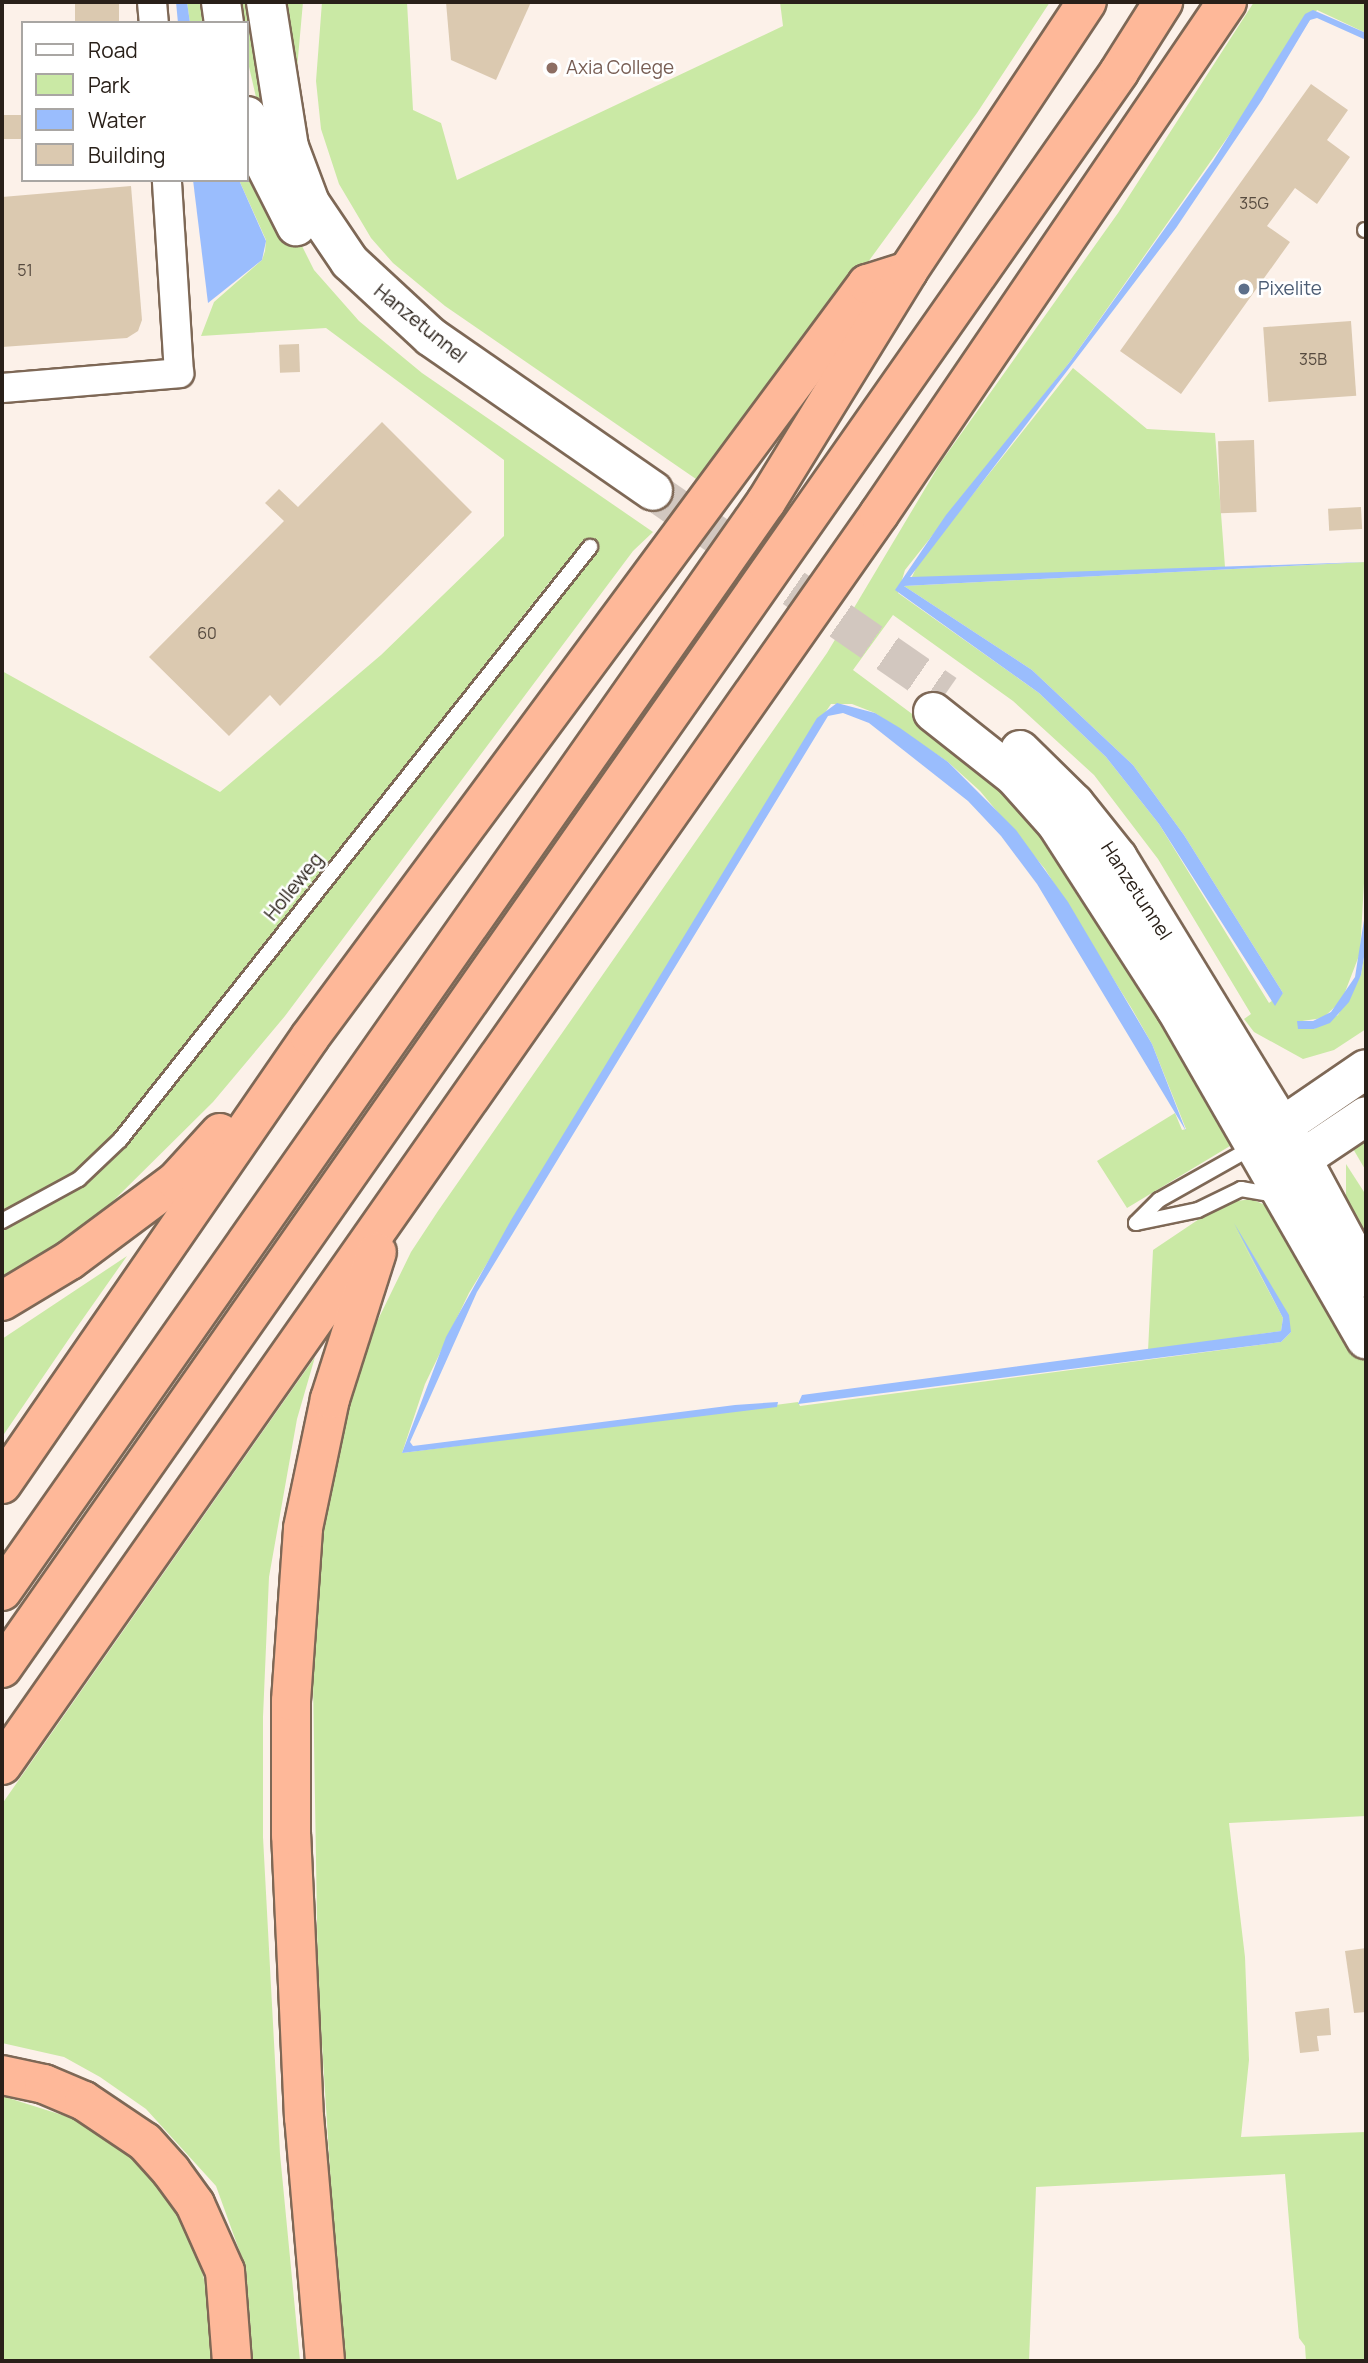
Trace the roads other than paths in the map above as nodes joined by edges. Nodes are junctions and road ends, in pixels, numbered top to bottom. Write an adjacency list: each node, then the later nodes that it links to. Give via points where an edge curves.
1 (152, 2): 7 (street)
2 (221, 2): 8 (main road)
3 (266, 2): 9 (main road, Hanzetunnel, via 289,147 310,203 350,262 431,337 647,500 391,336 328,272 292,221)
4 (1087, 2): 11 (highway)
5 (1163, 2): 26 (highway, via 1111,83)
6 (1227, 2): 19 (highway, via 878,514)
7 (154, 21)
8 (224, 21)
9 (248, 118)
10 (167, 182): 12 (street, via 179,373)
11 (908, 271): 15 (highway, via 867,284); 25 (highway, via 766,502)
12 (2, 388)
13 (590, 547): 20 (lane, Holleweg, via 120,1140 79,1179)
14 (939, 703): 18 (main road, Hanzetunnel, via 1056,823)
15 (310, 1037): 22 (highway, via 176,1181 70,1260); 24 (highway)
16 (1366, 1069): 18 (main road)
17 (1366, 1116): 18 (main road)
18 (1280, 1163): 18 (lane, via 1159,1200 1136,1223 1198,1210 1241,1189 1260,1190); 21 (main road); 23 (main road)
19 (396, 1200): 27 (highway); 30 (highway, via 364,1284 330,1399 303,1528 291,1701 291,1835 304,2118)
20 (2, 1221)
21 (1366, 1278)
22 (2, 1301)
23 (1366, 1339)
24 (2, 1484)
25 (2, 1591)
26 (2, 1668)
27 (2, 1765)
28 (2, 2075): 29 (highway, via 44,2084 84,2101 145,2142 171,2171 195,2204 225,2272)
29 (232, 2361)
30 (325, 2361)

